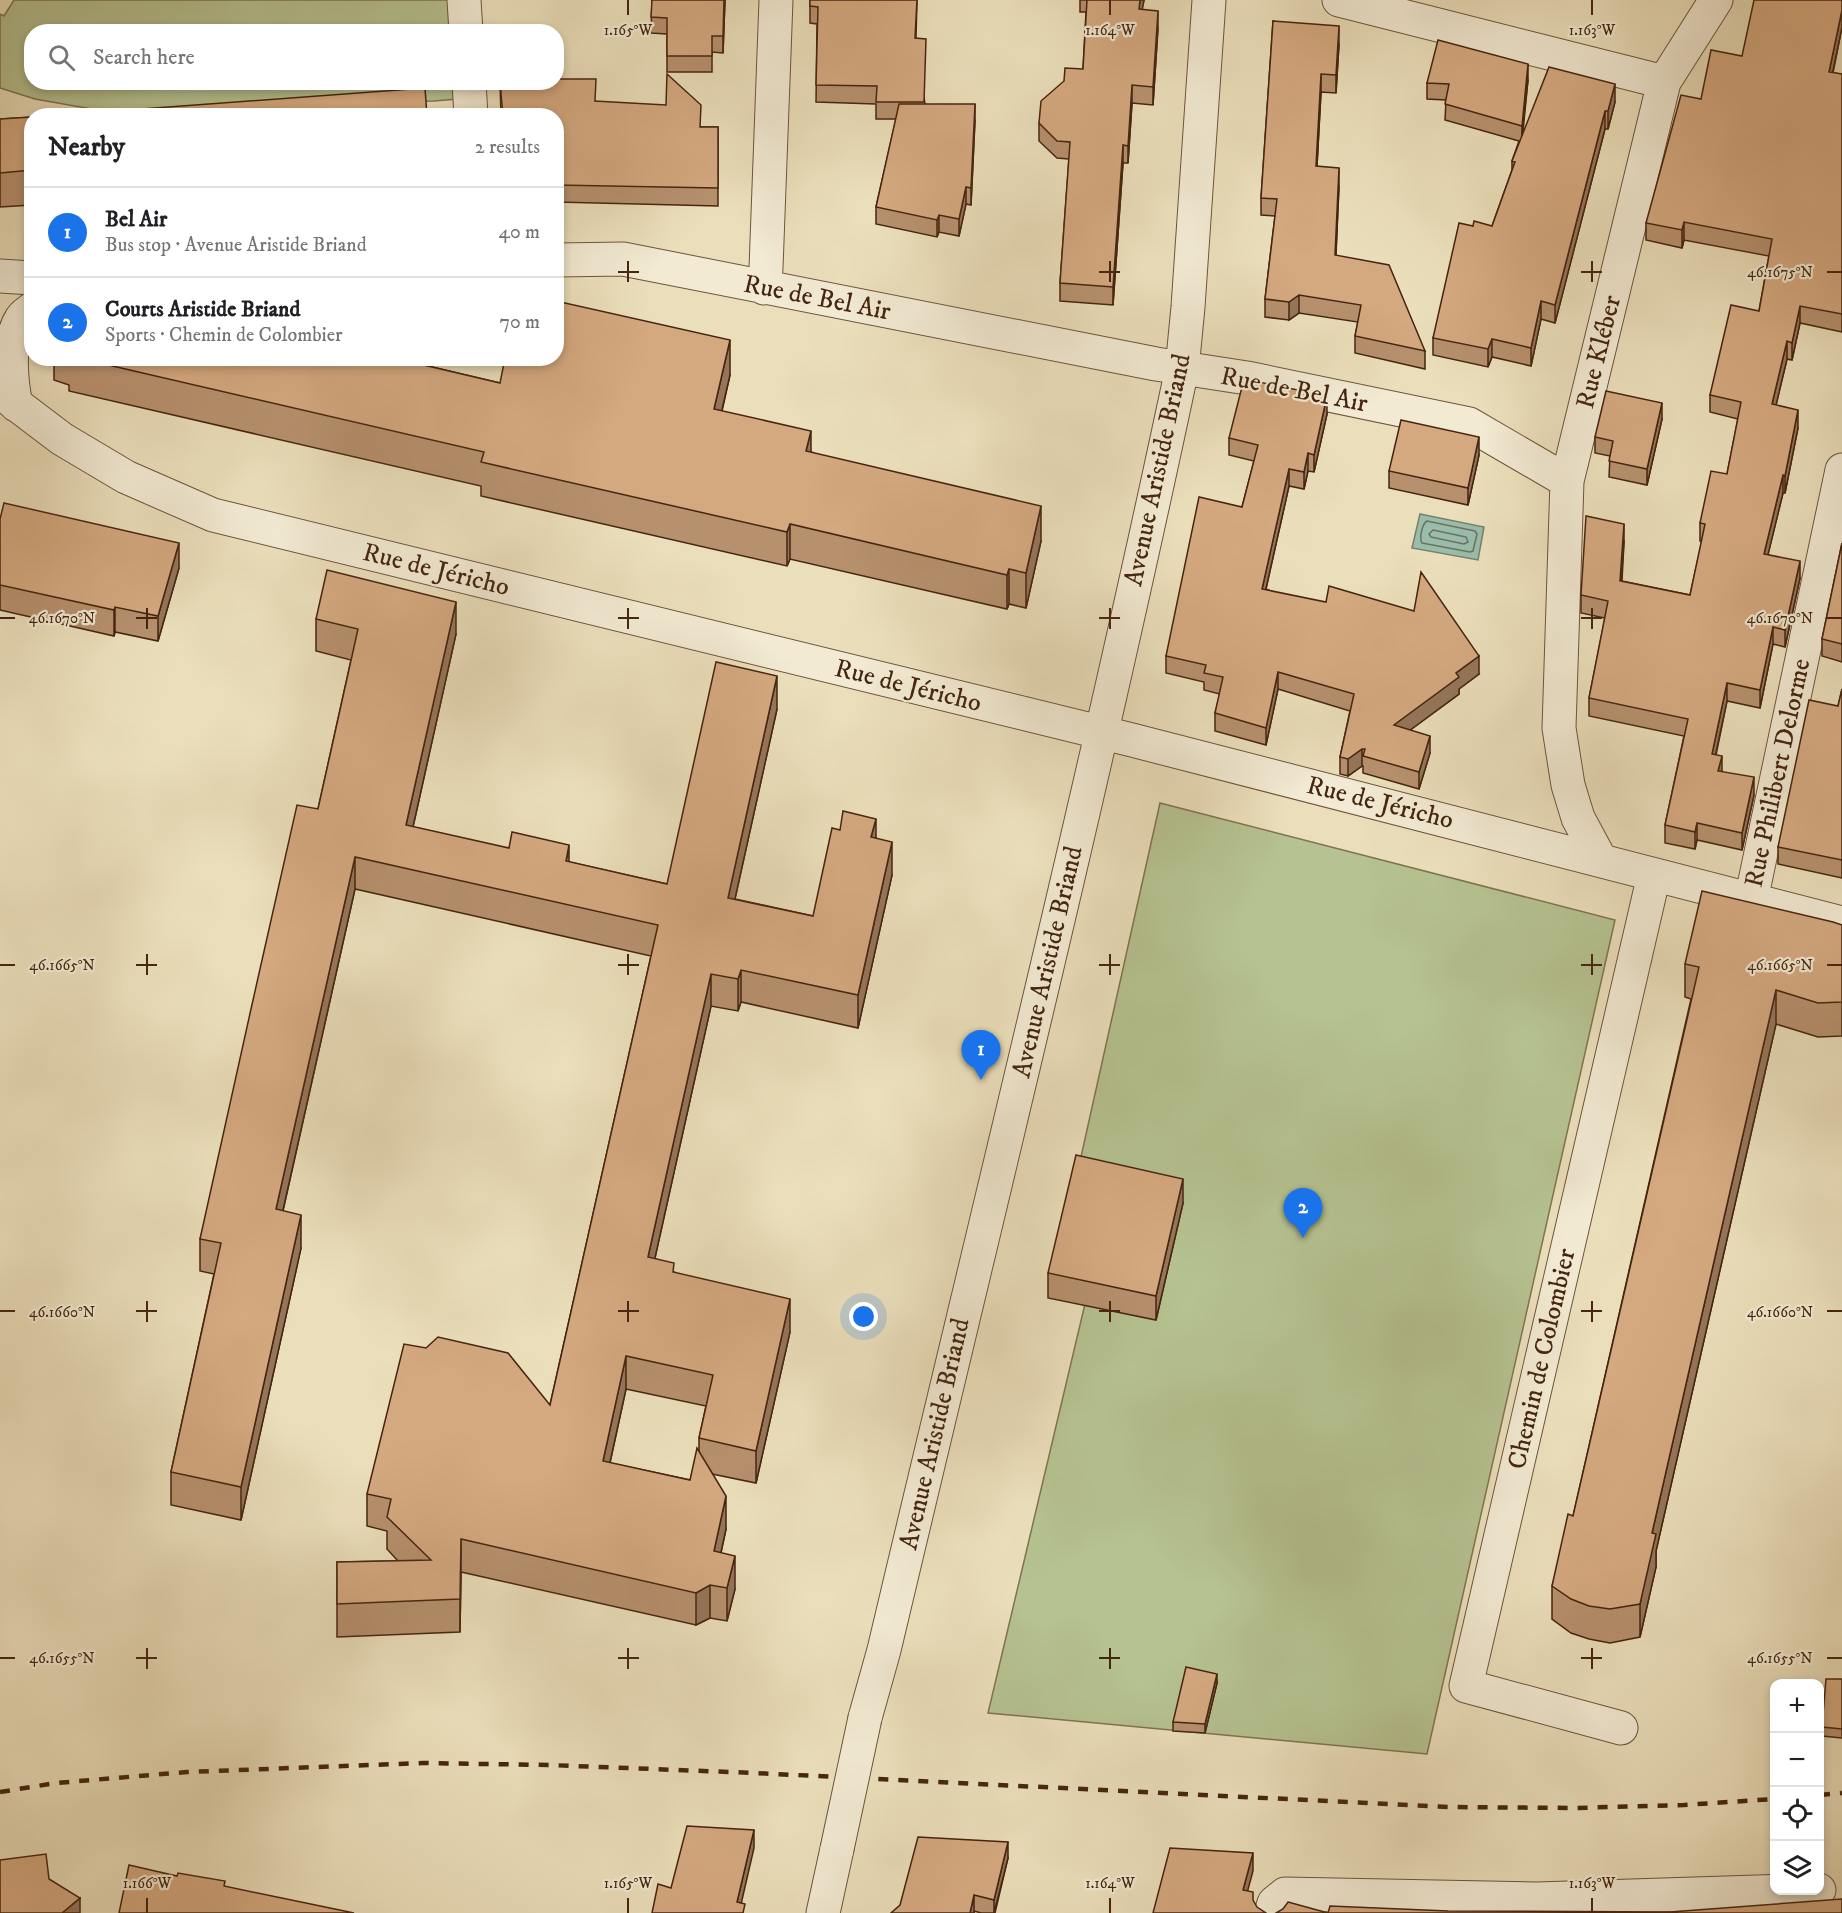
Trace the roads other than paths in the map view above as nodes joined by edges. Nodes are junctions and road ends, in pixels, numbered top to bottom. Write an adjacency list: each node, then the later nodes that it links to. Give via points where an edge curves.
1 (464, 0): 6 (street)
2 (776, 0): 13 (street)
3 (1209, 0): 15 (street, Avenue Aristide Briand)
4 (1339, 0): 7 (street)
5 (1716, 0): 7 (street, Rue Kléber)
6 (466, 24)
7 (1664, 82): 18 (street, Rue Kléber)
8 (469, 90): 9 (street)
9 (471, 108)
10 (564, 260): 13 (street, Rue de Bel Air, via 623,259)
11 (0, 276): 12 (street)
12 (24, 278)
13 (764, 288): 15 (street, Rue de Bel Air)
14 (24, 316): 16 (street, via 13,343)
15 (1182, 369): 18 (street, Rue de Bel Air, via 1247,378 1469,424); 19 (street, Avenue Aristide Briand)
16 (8, 399): 19 (street, Rue de Jéricho, via 62,439 126,477 213,515)
17 (1842, 470): 22 (street, Rue Philibert Delorme)
18 (1567, 481): 20 (street, via 1559,728 1578,818)
19 (1101, 733): 20 (street, Rue de Jéricho); 29 (street, Avenue Aristide Briand, bridge, via 865,1718)
20 (1600, 860): 21 (street, Rue de Jéricho)
21 (1654, 875): 22 (street, Rue de Jéricho); 24 (street, Chemin de Colombier, via 1466,1686)
22 (1751, 900): 23 (street, Rue de Jéricho)
23 (1842, 924)
24 (1621, 1728)
25 (1842, 1889): 26 (street)
26 (1824, 1890)
27 (1801, 1895): 28 (street)
28 (1773, 1903): 30 (street, via 1285,1894 1274,1903)
29 (823, 1913)
30 (1272, 1913)

